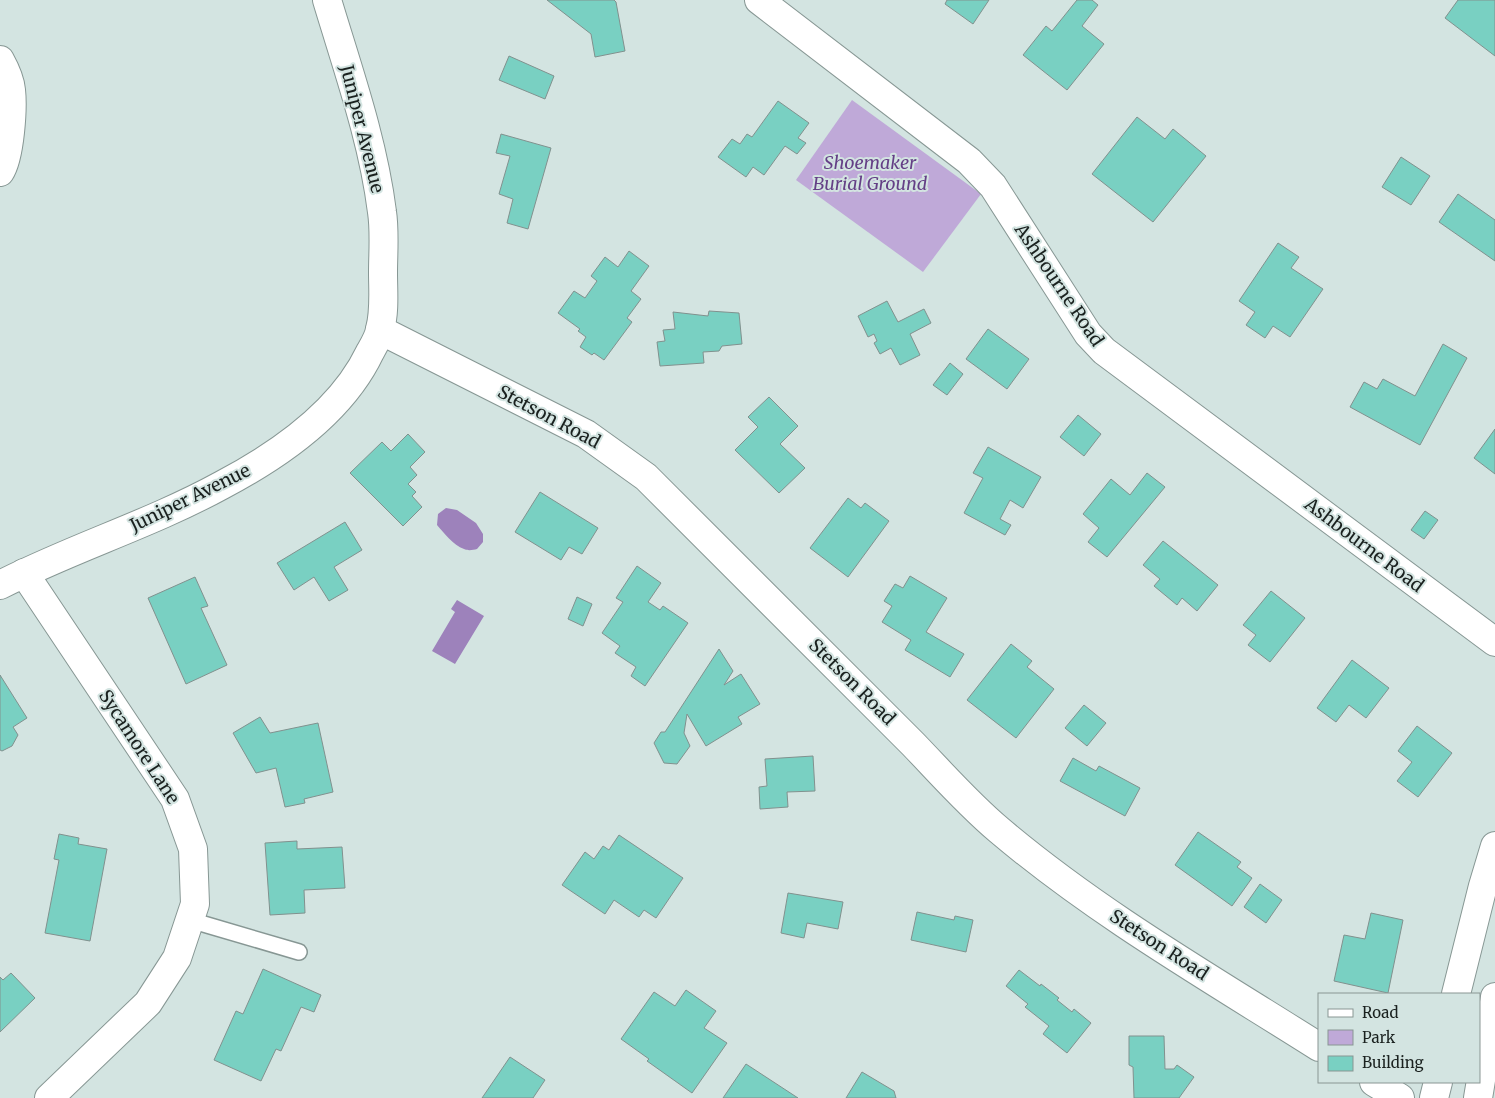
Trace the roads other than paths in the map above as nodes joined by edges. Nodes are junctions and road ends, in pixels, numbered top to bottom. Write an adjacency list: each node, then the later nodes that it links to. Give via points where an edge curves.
1 (327, 0): 5 (main road, Juniper Avenue, via 379,188 383,215)
2 (759, 0): 7 (main road, Ashbourne Road, via 969,161 993,186 1088,334 1104,351)
3 (0, 60): 4 (main road, via 11,89 11,112)
4 (0, 172)
5 (380, 330): 6 (main road, Juniper Avenue, via 364,366 347,390 284,448 222,486); 13 (main road, Stetson Road, via 586,434 646,477 998,830 1133,930)
6 (12, 579): 9 (main road, Sycamore Lane, via 175,799 193,849 195,904)
7 (1495, 642)
8 (1495, 846): 11 (main road)
9 (190, 920): 10 (lane); 16 (main road, Sycamore Lane, via 177,958 148,1003)
10 (299, 952)
11 (1456, 993)
12 (1495, 997): 19 (main road)
13 (1318, 1046)
14 (1376, 1083): 17 (main road)
15 (1438, 1083): 18 (main road)
16 (49, 1098)
17 (1400, 1098)
18 (1434, 1098)
19 (1478, 1098)

